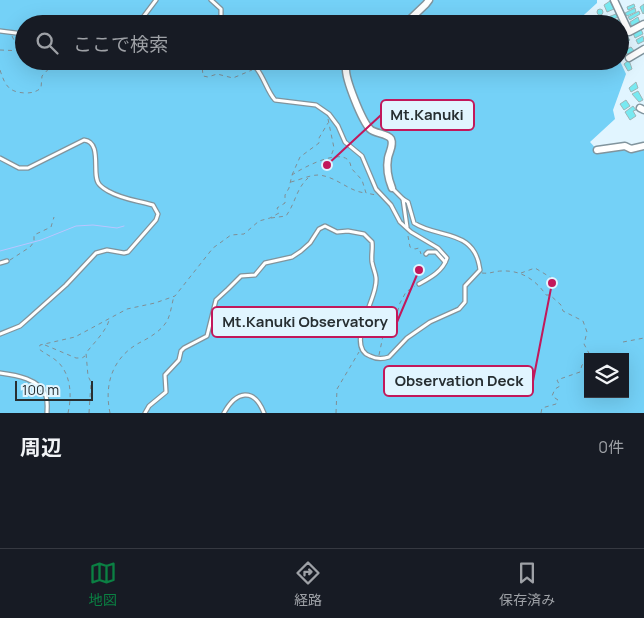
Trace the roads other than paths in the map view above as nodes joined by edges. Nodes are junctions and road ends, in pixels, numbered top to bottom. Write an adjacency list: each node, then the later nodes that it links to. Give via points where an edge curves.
1 (156, 0): 5 (lane)
2 (211, 0): 6 (lane, via 221,9)
3 (429, 0): 7 (street)
4 (614, 0): 8 (street)
5 (145, 15)
6 (221, 15)
7 (415, 15)
8 (621, 15)
9 (644, 24): 11 (street)
10 (0, 31): 12 (lane)
11 (629, 32)
12 (15, 33)
13 (644, 49): 14 (street)
14 (629, 58)
15 (257, 70): 22 (lane, via 275,100 316,105 329,114 345,142 362,156 372,182)
16 (346, 70): 20 (street, via 357,109 370,129 391,140 387,176)
17 (644, 146): 18 (street)
18 (597, 150)
19 (0, 158): 28 (lane, via 19,168 28,168 88,140 96,156 96,178 100,186 119,198 152,205 158,214 128,252 96,252 66,285 20,326)
20 (392, 188): 21 (lane)
21 (403, 199): 22 (lane); 31 (lane, via 408,202 417,225 452,235 469,245 480,266 479,273 465,286 465,302 461,307 430,322 407,338 389,357 366,355 361,349 360,334 377,278 372,264 372,242 364,234 337,232 325,226 292,257 265,263 255,275 240,276 219,296 207,336 188,344 181,351 179,360 165,375 166,392)
22 (406, 227): 25 (lane, via 442,251)
23 (426, 254): 25 (lane, via 436,252)
24 (7, 262): 26 (lane)
25 (446, 262): 27 (lane)
26 (0, 263)
27 (419, 284)
28 (0, 334)
29 (0, 373): 30 (lane, via 25,378 41,388 47,401)
30 (47, 413)
31 (145, 413)
32 (224, 413): 33 (lane, via 237,397 246,395 259,401)
33 (264, 413)

